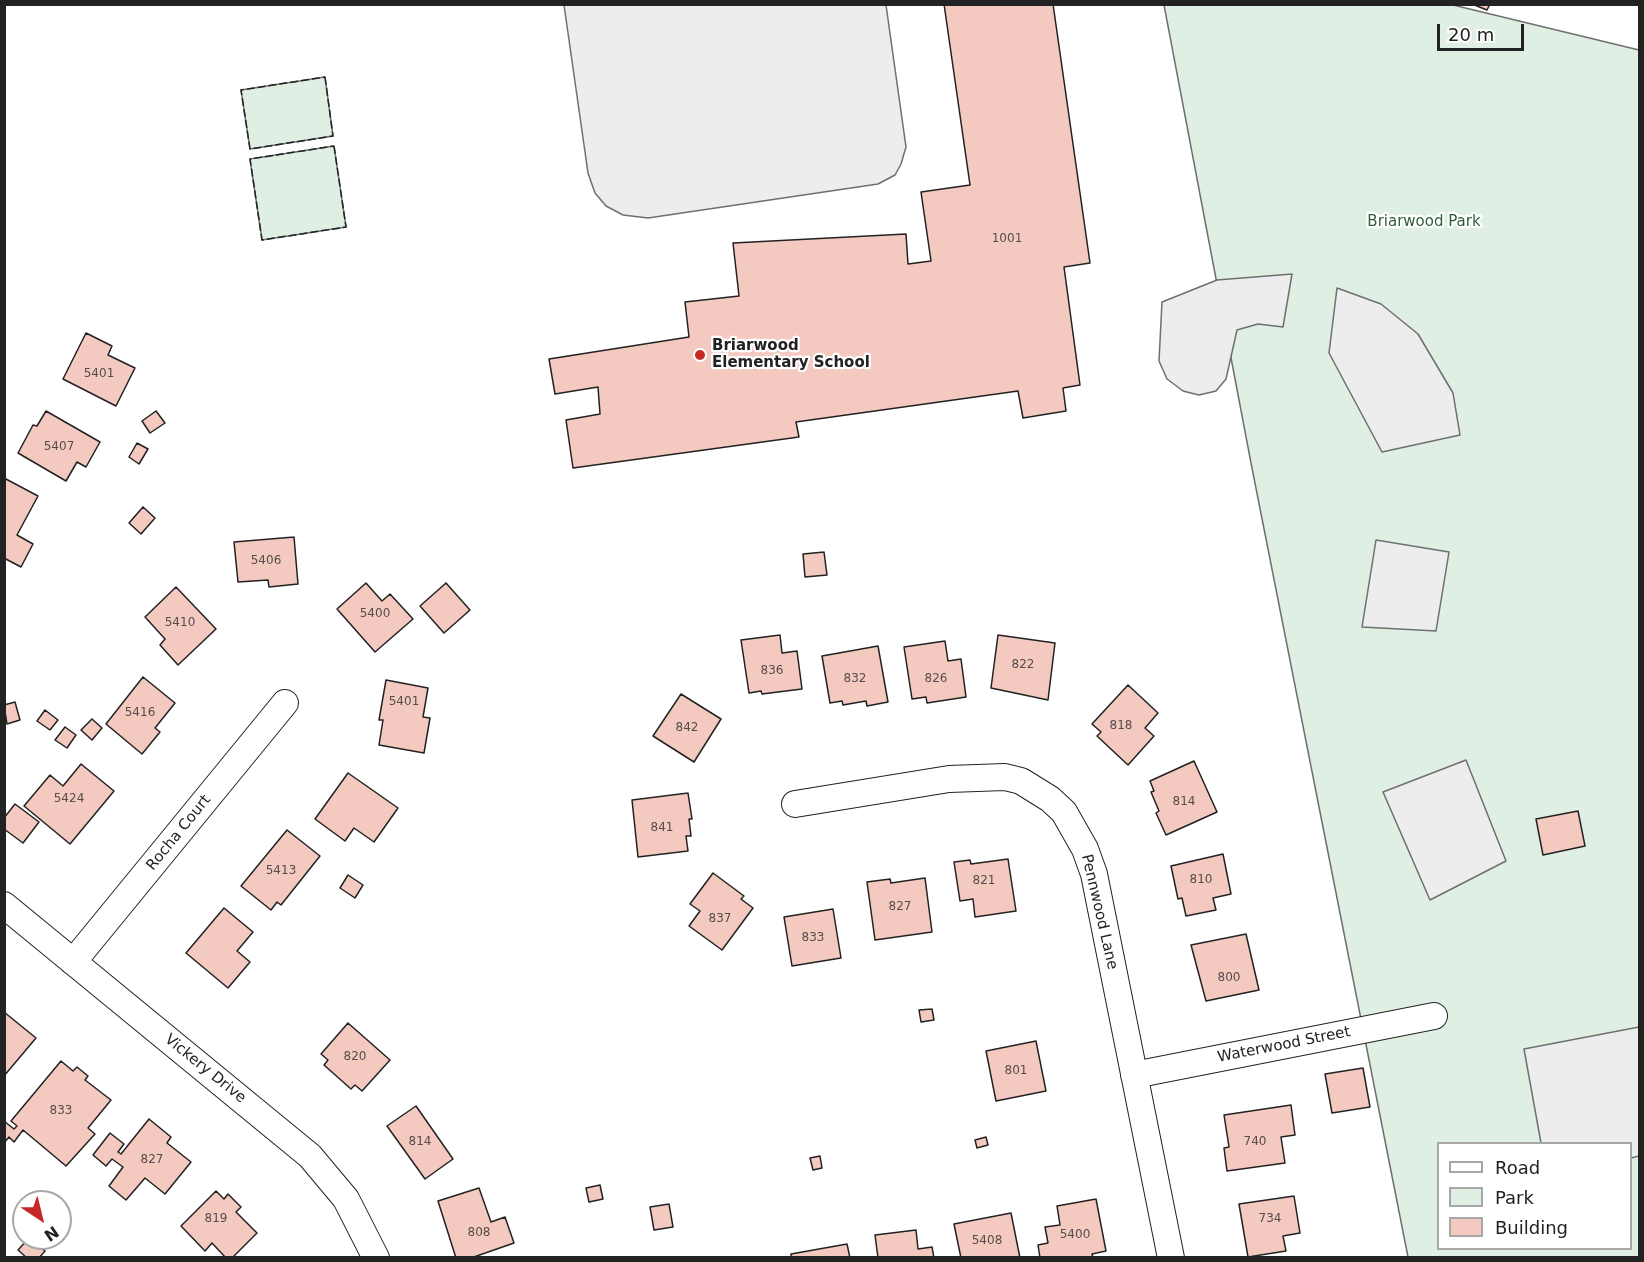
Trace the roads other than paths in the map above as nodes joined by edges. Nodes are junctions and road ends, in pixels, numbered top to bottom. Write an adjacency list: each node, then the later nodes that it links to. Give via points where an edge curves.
1 (285, 703): 4 (street, Rocha Court)
2 (795, 804): 6 (street, Pennwood Lane, via 949,779 1005,777 1021,781 1050,799 1075,827 1094,874)
3 (4, 905): 4 (street, Vickery Drive)
4 (73, 962): 7 (street, Vickery Drive, via 310,1156 346,1199)
5 (1434, 1016): 6 (street, Waterwood Street)
6 (1134, 1075): 8 (street, Pennwood Lane)
7 (376, 1257)
8 (1171, 1257)

